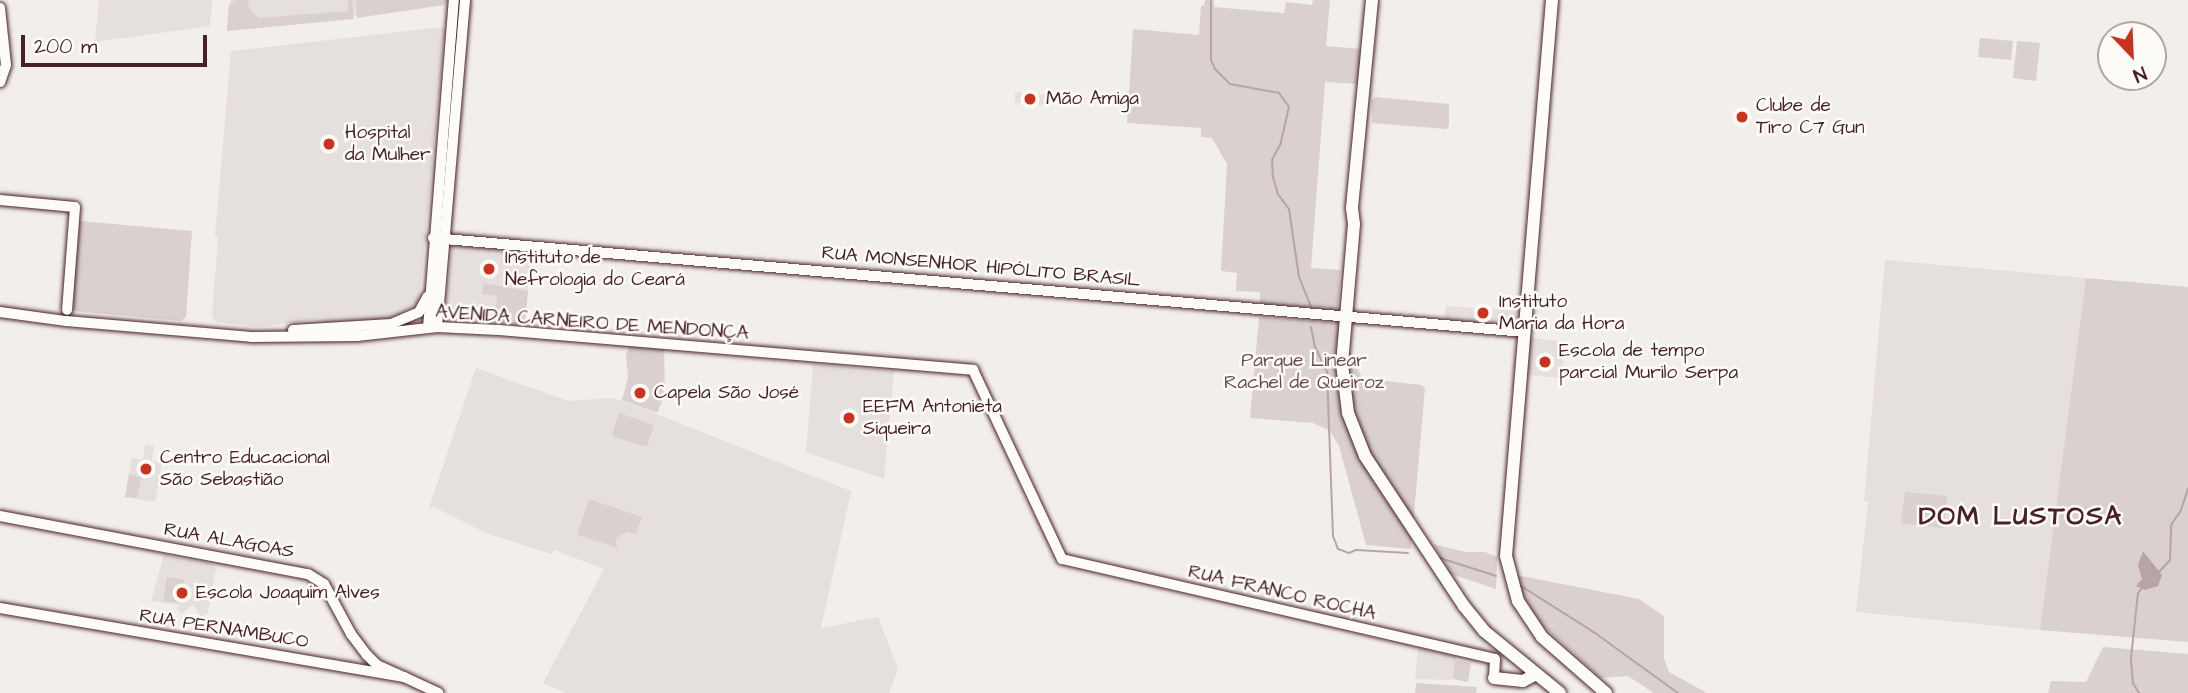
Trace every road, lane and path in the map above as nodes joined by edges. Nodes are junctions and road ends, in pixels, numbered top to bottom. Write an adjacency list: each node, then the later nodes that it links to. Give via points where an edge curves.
1 (454, 0): 9 (main road)
2 (465, 0): 9 (main road)
3 (1372, 0): 7 (main road)
4 (1380, 0): 7 (main road)
5 (1552, 0): 18 (main road)
6 (0, 8): 8 (main road, via 6,65)
7 (1373, 24): 16 (main road, via 1352,208)
8 (0, 82)
9 (450, 108): 11 (main road)
10 (0, 200): 13 (main road, via 75,206)
11 (439, 239): 12 (main road); 16 (main road, RUA MONSENHOR HIPÓLITO BRASIL); 17 (main road)
12 (428, 296): 13 (main road, AVENIDA CARNEIRO DE MENDONÇA, via 419,312 391,324 266,332 75,316); 17 (main road)
13 (67, 310): 15 (main road)
14 (0, 312): 15 (main road, AVENIDA CARNEIRO DE MENDONÇA)
15 (51, 317): 17 (main road, AVENIDA CARNEIRO DE MENDONÇA, via 251,337 357,336)
16 (1346, 317): 18 (main road, RUA MONSENHOR HIPÓLITO BRASIL); 24 (main road, via 1344,393 1354,433 1391,499 1464,606 1497,642)
17 (432, 327): 20 (main road, AVENIDA CARNEIRO DE MENDONÇA, via 973,370)
18 (1525, 332): 29 (main road, via 1506,556 1510,579 1518,601 1542,637)
19 (0, 516): 22 (main road, RUA ALAGOAS, via 308,574 324,584)
20 (1062, 559): 26 (main road, RUA FRANCO ROCHA, via 1494,659)
21 (0, 608): 23 (main road, RUA PERNAMBUCO)
22 (366, 655): 23 (main road); 25 (main road, RUA ALAGOAS)
23 (360, 670): 25 (main road, RUA PERNAMBUCO)
24 (1536, 674): 26 (main road, via 1523,681); 28 (main road)
25 (404, 677): 27 (main road, RUA PERNAMBUCO)
26 (1494, 678)
27 (439, 693)
28 (1560, 693)
29 (1606, 693)

